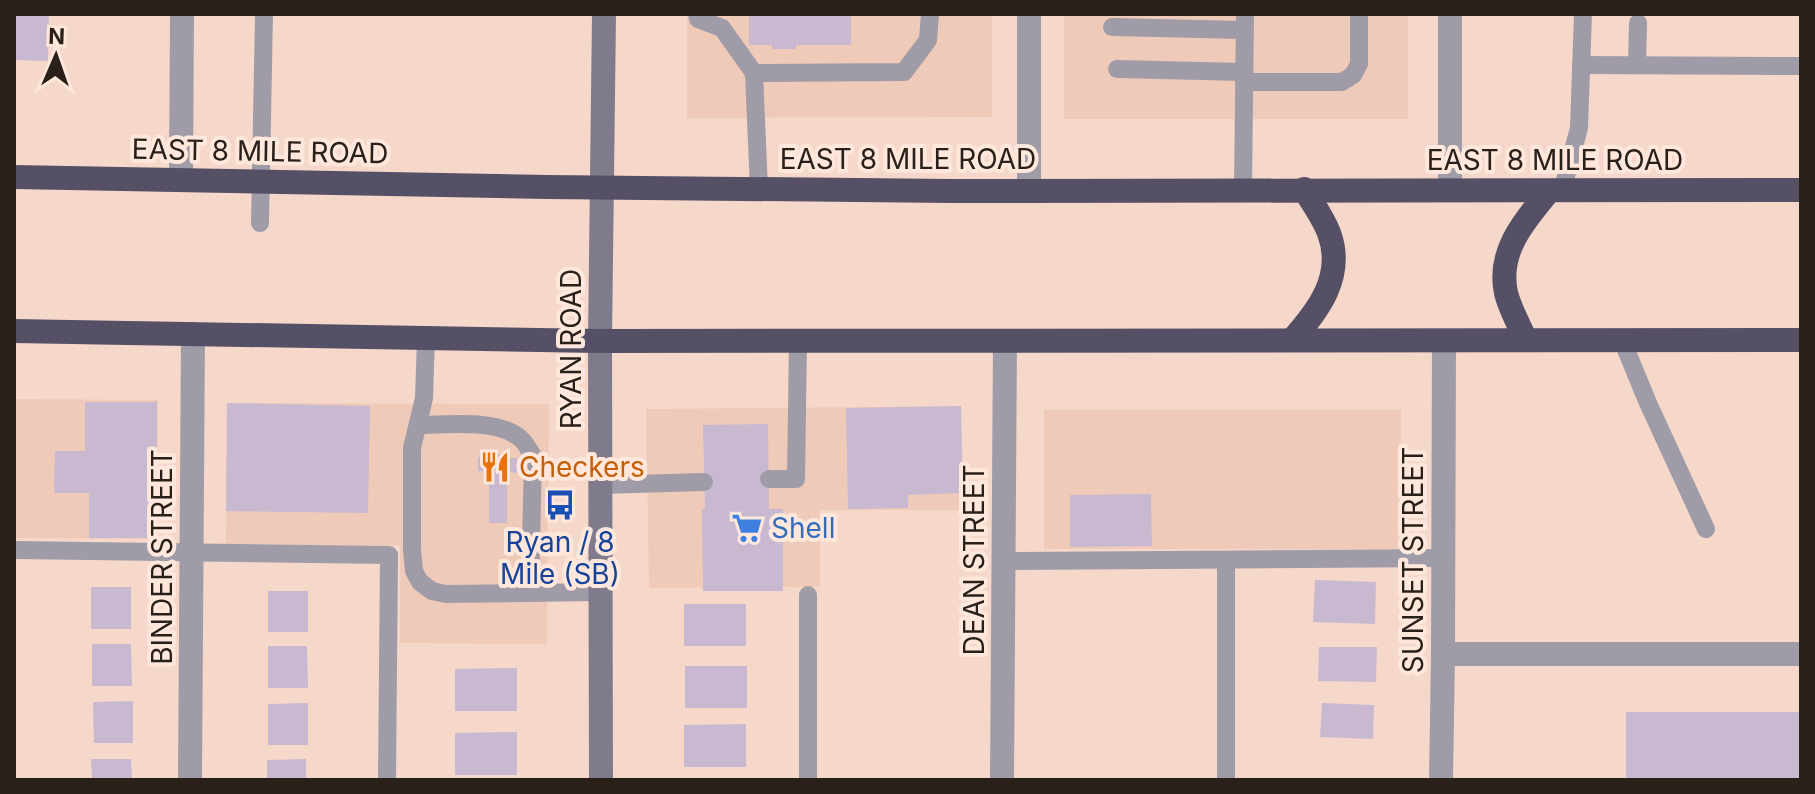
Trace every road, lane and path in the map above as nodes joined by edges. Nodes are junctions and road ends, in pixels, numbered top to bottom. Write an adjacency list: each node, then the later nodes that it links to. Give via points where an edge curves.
1 (182, 14): 21 (street)
2 (264, 14): 22 (lane)
3 (604, 14): 23 (street, RYAN ROAD)
4 (697, 14): 10 (lane, via 698,19)
5 (930, 14): 18 (lane, via 928,40 904,72)
6 (1029, 14): 25 (street)
7 (1359, 14): 19 (lane, via 1359,64 1342,82)
8 (1450, 14): 28 (street)
9 (1583, 14): 14 (lane)
10 (725, 21): 18 (lane)
11 (1244, 22): 13 (lane); 19 (lane)
12 (1638, 23): 15 (lane)
13 (1112, 27)
14 (1581, 65): 15 (lane); 30 (lane, via 1579,128)
15 (1637, 65): 16 (lane)
16 (1801, 66)
17 (1117, 69): 19 (lane)
18 (754, 73): 24 (lane)
19 (1244, 77): 26 (lane)
20 (14, 177): 21 (highway, EAST 8 MILE ROAD)
21 (181, 180): 22 (highway, EAST 8 MILE ROAD)
22 (261, 182): 23 (highway, EAST 8 MILE ROAD); 31 (lane)
23 (602, 187): 24 (highway, EAST 8 MILE ROAD); 39 (street, RYAN ROAD)
24 (759, 189): 25 (highway, EAST 8 MILE ROAD)
25 (1029, 189): 26 (highway, EAST 8 MILE ROAD)
26 (1243, 189): 27 (highway, EAST 8 MILE ROAD)
27 (1304, 189): 28 (highway, EAST 8 MILE ROAD); 35 (highway, via 1331,237 1332,275 1315,314)
28 (1450, 190): 30 (highway, EAST 8 MILE ROAD)
29 (1801, 190): 30 (highway, EAST 8 MILE ROAD)
30 (1556, 191): 36 (highway, via 1523,223 1506,261 1506,294)
31 (260, 223)
32 (14, 331): 33 (highway)
33 (193, 334): 34 (highway); 49 (street, BINDER STREET)
34 (426, 338): 39 (highway); 43 (lane)
35 (1292, 340): 41 (highway); 42 (highway)
36 (1526, 340): 37 (highway); 42 (highway)
37 (1622, 340): 38 (highway); 47 (lane)
38 (1801, 340)
39 (600, 341): 40 (highway); 46 (street, RYAN ROAD)
40 (798, 341): 41 (highway); 44 (lane, via 796,479)
41 (1005, 341): 52 (street, DEAN STREET)
42 (1444, 341): 50 (street, SUNSET STREET)
43 (418, 425): 53 (lane, via 491,426 523,441 533,456); 53 (lane, via 412,448 412,550 420,582 446,594)
44 (769, 479)
45 (704, 482): 46 (lane)
46 (601, 485): 54 (street, RYAN ROAD)
47 (1706, 529)
48 (14, 550): 49 (lane)
49 (192, 551): 58 (street, BINDER STREET); 59 (lane, via 389,555)
50 (1443, 558): 51 (lane); 56 (street, SUNSET STREET)
51 (1226, 560): 52 (lane); 63 (lane)
52 (1004, 561): 62 (street, DEAN STREET)
53 (530, 592): 54 (lane)
54 (600, 592): 60 (street, RYAN ROAD)
55 (808, 595): 61 (lane)
56 (1443, 654): 57 (street); 64 (street, SUNSET STREET)
57 (1801, 654)
58 (190, 780)
59 (387, 780)
60 (601, 780)
61 (808, 780)
62 (1002, 780)
63 (1226, 780)
64 (1441, 780)

